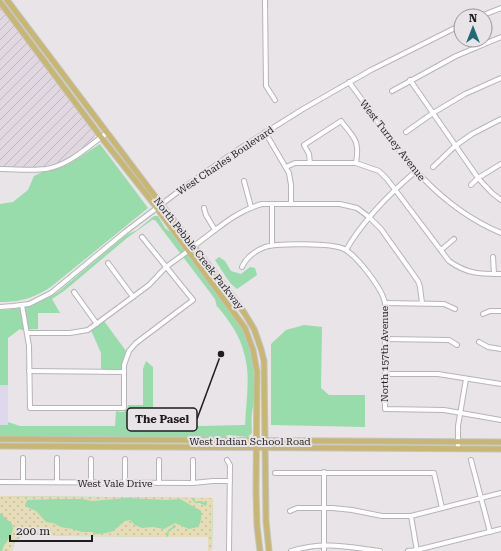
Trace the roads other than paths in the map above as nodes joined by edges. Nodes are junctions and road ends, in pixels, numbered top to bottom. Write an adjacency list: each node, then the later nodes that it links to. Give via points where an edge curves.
1 (7, 0): 6 (main road, North Pebble Creek Parkway)
2 (265, 0): 12 (street, via 266,86)
3 (0, 2): 7 (main road, North Pebble Creek Parkway)
4 (453, 29): 10 (street, West Charles Boulevard)
5 (501, 37): 9 (street, via 456,56)
6 (51, 58): 7 (main road); 17 (main road, North Pebble Creek Parkway)
7 (45, 62): 18 (main road, North Pebble Creek Parkway)
8 (501, 78): 13 (street, via 465,94)
9 (410, 80): 11 (street); 13 (street)
10 (349, 82): 15 (street, West Charles Boulevard); 26 (street, West Turney Avenue)
11 (392, 91)
12 (275, 100)
13 (433, 113): 16 (street); 19 (street)
14 (501, 119): 19 (street)
15 (265, 132): 24 (street); 32 (street, West Charles Boulevard)
16 (406, 132)
17 (107, 133): 18 (street); 32 (main road, North Pebble Creek Parkway)
18 (101, 137): 25 (street, via 68,161 51,167); 36 (main road, North Pebble Creek Parkway)
19 (455, 146): 23 (street); 27 (street)
20 (310, 163): 21 (street); 21 (street, via 304,144 341,121 357,142); 24 (street, via 295,163)
21 (356, 163): 30 (street, via 379,171)
22 (501, 164): 27 (street)
23 (433, 166)
24 (286, 167): 34 (street, via 290,179)
25 (0, 169)
26 (416, 171): 30 (street); 40 (street, West Turney Avenue, via 456,208)
27 (478, 178): 29 (street); 31 (street)
28 (244, 181): 35 (street)
29 (471, 184)
30 (395, 189): 38 (street); 46 (street)
31 (501, 200)
32 (162, 204): 36 (street, West Charles Boulevard); 44 (main road, North Pebble Creek Parkway)
33 (272, 204): 34 (street); 35 (street); 43 (street)
34 (291, 204): 38 (street, via 349,205)
35 (252, 207): 39 (street)
36 (156, 208): 47 (main road, North Pebble Creek Parkway); 58 (street, West Charles Boulevard, via 51,294)
37 (204, 208): 39 (street)
38 (369, 217): 45 (street); 57 (street, via 415,275)
39 (215, 230): 44 (street)
40 (501, 233)
41 (142, 237): 50 (street)
42 (454, 239): 46 (street)
43 (272, 245): 45 (street, via 333,245); 51 (street, via 258,250 245,260)
44 (194, 246): 66 (main road, North Pebble Creek Parkway, via 245,314)
45 (346, 250): 56 (street, North 157th Avenue, via 379,288)
46 (441, 250): 52 (street, via 449,261 459,268 470,272)
47 (188, 251): 50 (street); 68 (main road, North Pebble Creek Parkway, via 238,317)
48 (493, 257): 52 (street)
49 (108, 263): 55 (street)
50 (166, 267): 55 (street, via 150,285); 72 (street, via 193,300 136,343 126,357)
51 (242, 267)
52 (494, 274): 53 (street)
53 (501, 274)
54 (74, 292): 63 (street)
55 (133, 297): 63 (street)
56 (384, 302): 57 (street); 65 (street, North 157th Avenue)
57 (422, 303): 60 (street, via 444,304)
58 (22, 305): 59 (street, West Charles Boulevard); 64 (street)
59 (0, 307)
60 (455, 309)
61 (501, 311): 62 (street)
62 (483, 314)
63 (97, 324): 64 (street, via 79,332)
64 (28, 333): 71 (street)
65 (385, 340): 69 (street, via 449,340); 73 (street, North 157th Avenue)
66 (259, 341): 68 (main road); 80 (main road, North Pebble Creek Parkway, via 264,370)
67 (479, 342): 70 (street, via 488,347)
68 (251, 343): 79 (main road, North Pebble Creek Parkway, via 256,372)
69 (457, 345)
70 (501, 349)
71 (29, 371): 72 (street); 72 (street, via 30,408 124,408)
72 (124, 372)
73 (385, 374): 74 (street, via 438,374); 76 (street, North 157th Avenue, via 385,409)
74 (466, 379): 75 (street); 76 (street)
75 (501, 384)
76 (460, 413): 77 (street); 81 (street)
77 (501, 420)
78 (0, 439): 79 (main road, West Indian School Road)
79 (256, 441): 80 (main road, West Indian School Road); 84 (main road, North Pebble Creek Parkway)
80 (264, 441): 81 (main road, West Indian School Road); 85 (main road, North Pebble Creek Parkway)
81 (458, 442): 82 (main road, West Indian School Road); 86 (street)
82 (501, 442)
83 (0, 446): 84 (main road, West Indian School Road)
84 (256, 447): 85 (main road, West Indian School Road); 116 (main road, North Pebble Creek Parkway, via 257,526)
85 (264, 447): 86 (main road, West Indian School Road); 117 (main road, North Pebble Creek Parkway)
86 (458, 449): 87 (main road, West Indian School Road)
87 (501, 449)
88 (23, 458): 100 (street)
89 (57, 458): 101 (street)
90 (91, 459): 102 (street)
91 (125, 459): 103 (street)
92 (159, 460): 104 (street)
93 (193, 460): 105 (street)
94 (227, 460): 98 (street, via 230,465)
95 (471, 460): 107 (street)
96 (324, 472): 97 (street); 108 (street); 109 (street, via 434,473)
97 (275, 473)
98 (230, 481): 105 (street, West Vale Drive); 115 (street)
99 (0, 482): 100 (street, West Vale Drive)
100 (23, 482): 101 (street, West Vale Drive)
101 (57, 482): 102 (street, West Vale Drive)
102 (91, 482): 103 (street, West Vale Drive)
103 (125, 483): 104 (street, West Vale Drive)
104 (159, 483): 105 (street, West Vale Drive)
105 (193, 483)
106 (501, 493): 107 (street)
107 (482, 497): 109 (street); 113 (street)
108 (324, 508): 110 (street, via 297,508); 111 (street, via 382,516); 114 (street)
109 (442, 508): 111 (street)
110 (290, 511)
111 (411, 516): 122 (street)
112 (501, 529): 113 (street)
113 (490, 532): 122 (street)
114 (324, 546): 118 (street, via 309,546); 119 (street); 120 (street)
115 (229, 551)
116 (260, 551)
117 (268, 551)
118 (291, 551)
119 (324, 551)
120 (380, 551)
121 (408, 551): 122 (street)
122 (417, 551)

